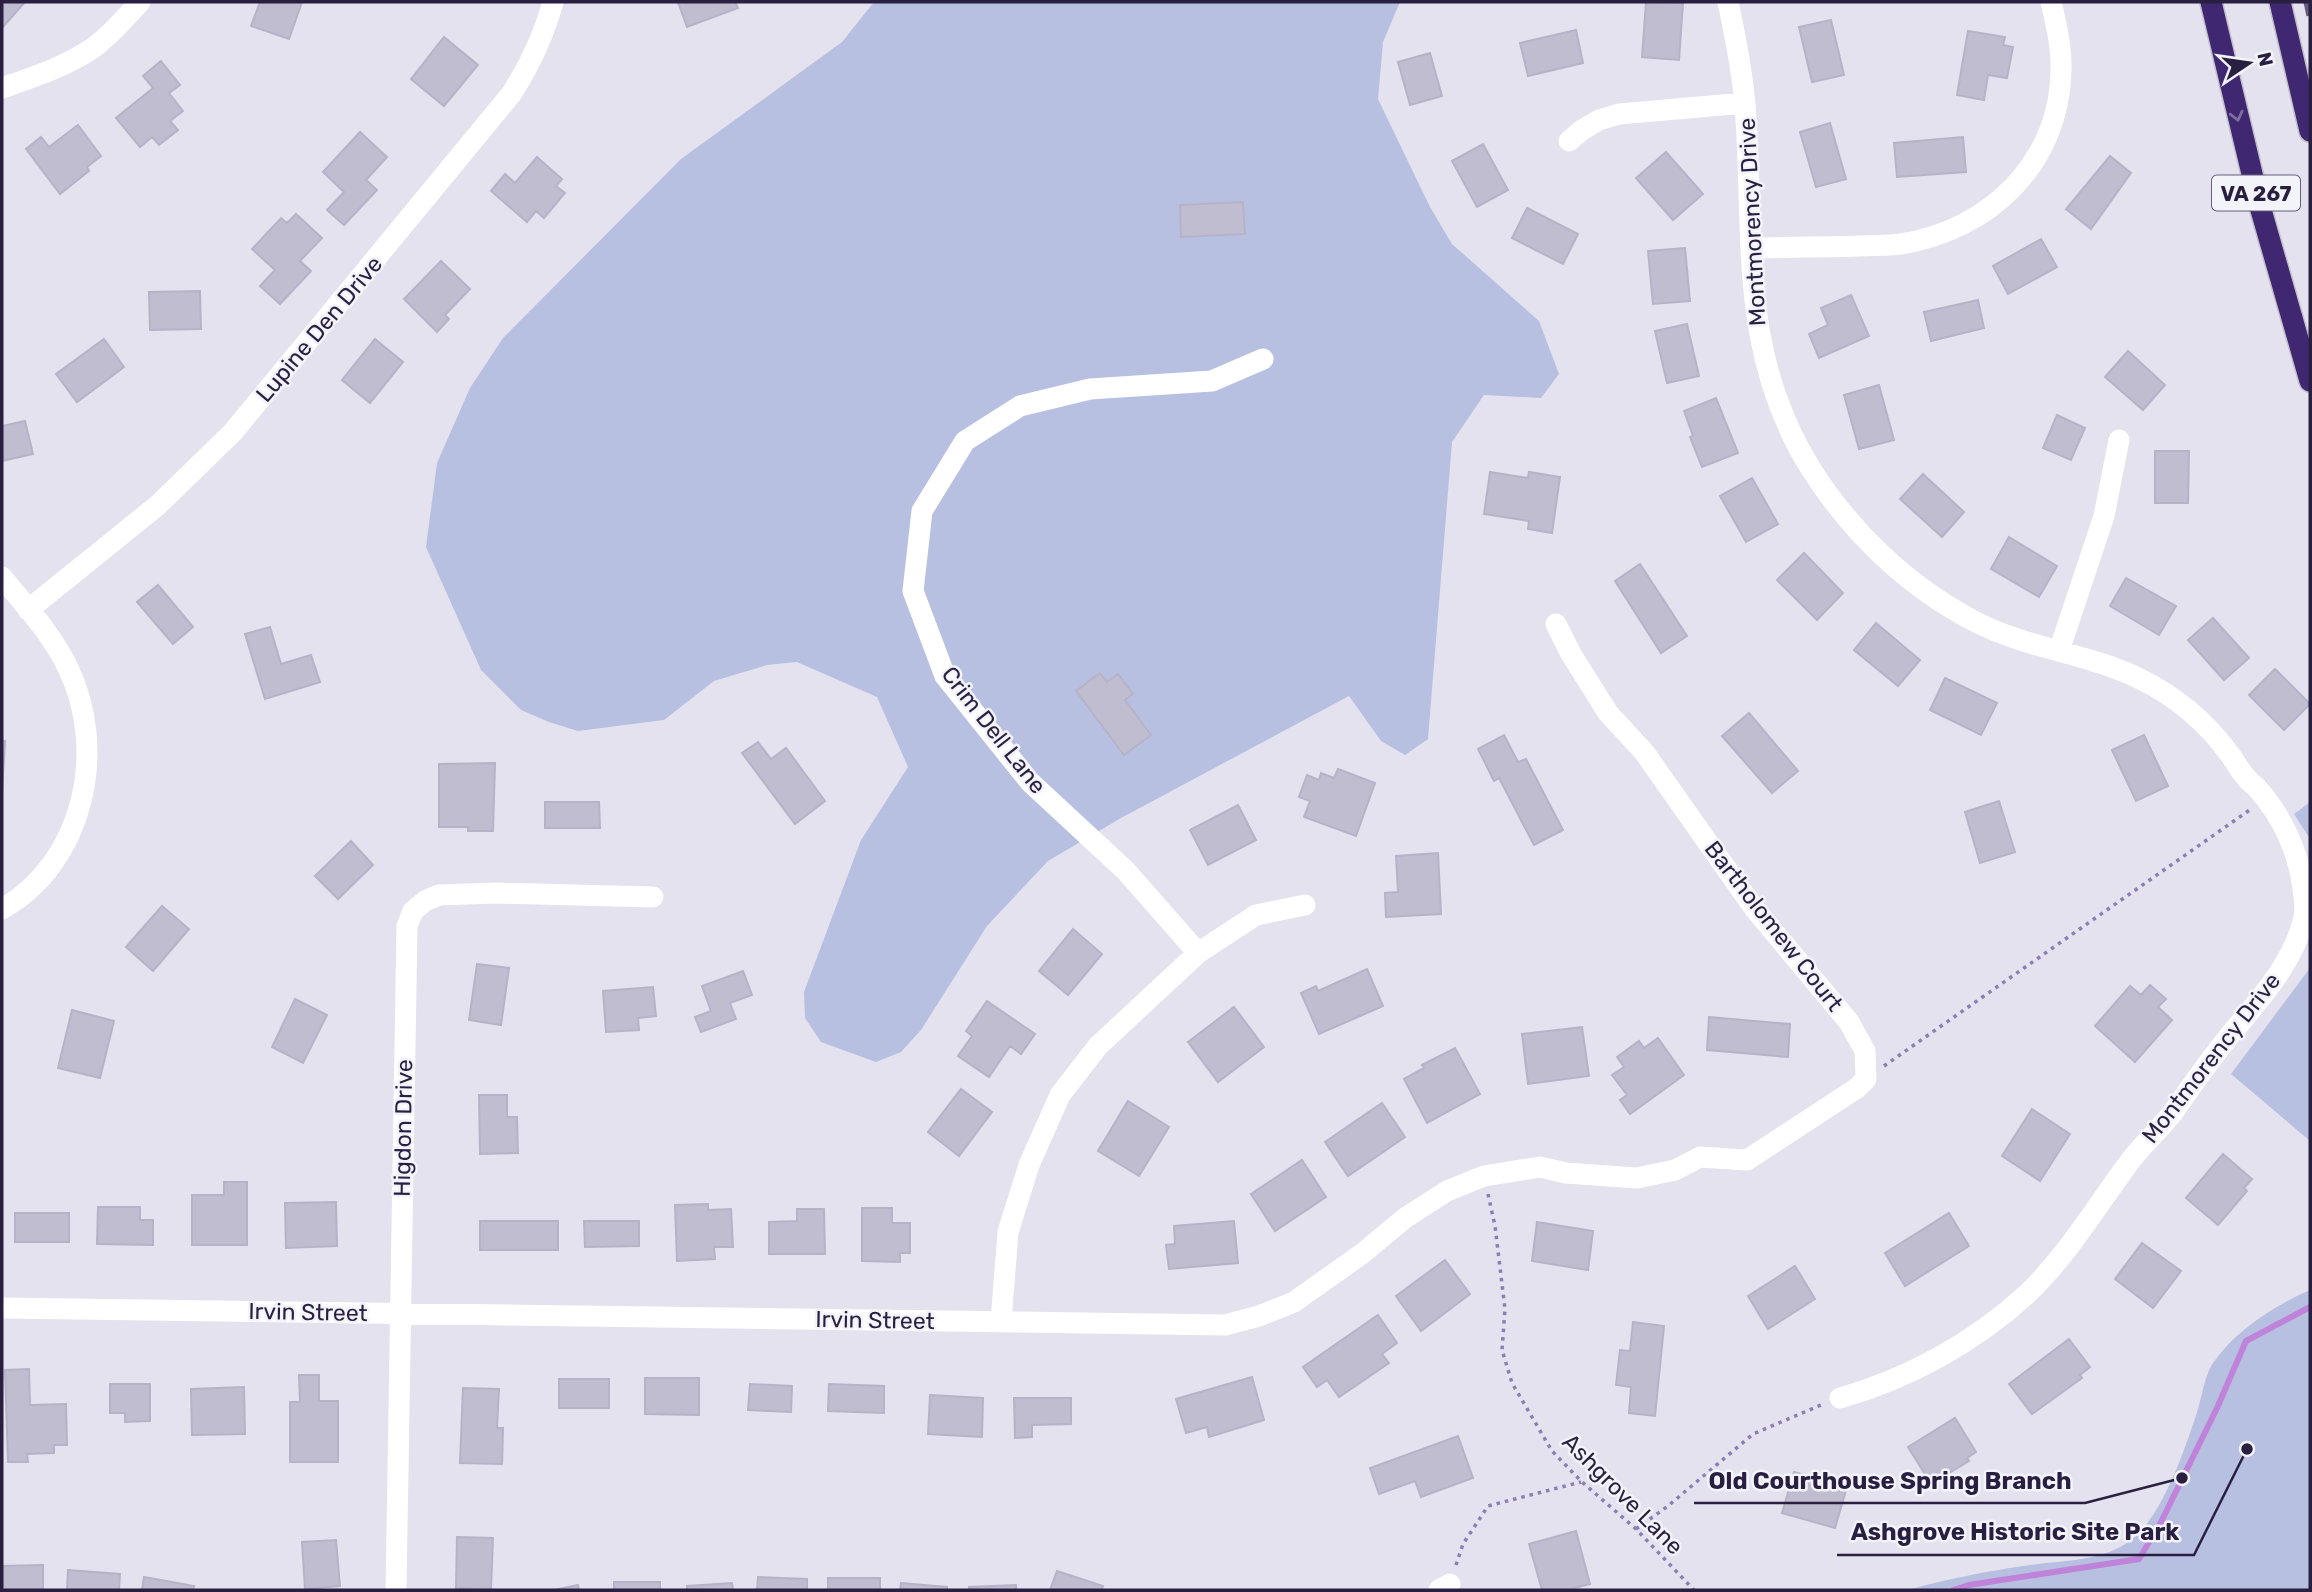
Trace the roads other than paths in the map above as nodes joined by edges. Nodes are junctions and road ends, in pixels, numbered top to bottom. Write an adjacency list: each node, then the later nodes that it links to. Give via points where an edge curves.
1 (140, 2): 7 (street, via 93,48)
2 (553, 2): 16 (street, Lupine Den Drive, via 530,65 512,93 233,432 158,505)
3 (1728, 2): 8 (street, Montmorency Drive)
4 (2052, 2): 11 (street, via 2061,70 2056,108 2030,168 1983,214 1935,237 1899,244)
5 (2211, 2): 13 (highway, VA 267, one-way to 13, via 2259,203)
6 (2280, 2): 9 (highway)
7 (2, 88)
8 (1745, 103): 10 (street, via 1619,114 1599,120); 11 (street, Montmorency Drive)
9 (2309, 129)
10 (1569, 141)
11 (1751, 248): 18 (street, Montmorency Drive, via 1754,305 1772,387 1799,448 1835,504 1892,565 1941,601 1989,628)
12 (1263, 359): 22 (street, Crim Dell Lane, via 1212,381 1090,388 1020,406 965,441 922,511 913,591 945,676 1030,782 1126,871)
13 (2310, 381)
14 (2119, 440): 18 (street, via 2104,516)
15 (2, 577): 16 (street)
16 (28, 610): 21 (street, via 70,670 85,726 87,758 77,819 66,844 32,888)
17 (1556, 624): 23 (street, Bartholomew Court, via 1608,713 1644,752 1754,908 1849,1022 1866,1051 1866,1079 1857,1088 1747,1160)
18 (2059, 651): 27 (street, Montmorency Drive, via 2146,681 2175,699 2210,731 2292,841 2306,914 2291,952 2260,1002 2026,1295 1954,1348 1875,1388)
19 (653, 897): 25 (street, Higdon Drive, via 439,895 413,911 407,926)
20 (1305, 905): 22 (street, via 1256,915)
21 (2, 909)
22 (1198, 953): 26 (street, via 1098,1046 1060,1095 1007,1232)
23 (1700, 1157): 26 (street, Irvin Street, via 1675,1170 1637,1178 1540,1167 1484,1175 1447,1191 1405,1218 1294,1302 1226,1325)
24 (2, 1308): 25 (street, Irvin Street)
25 (400, 1313): 26 (street, Irvin Street); 28 (street, Higdon Drive)
26 (1001, 1321)
27 (1840, 1398)
28 (396, 1590)

